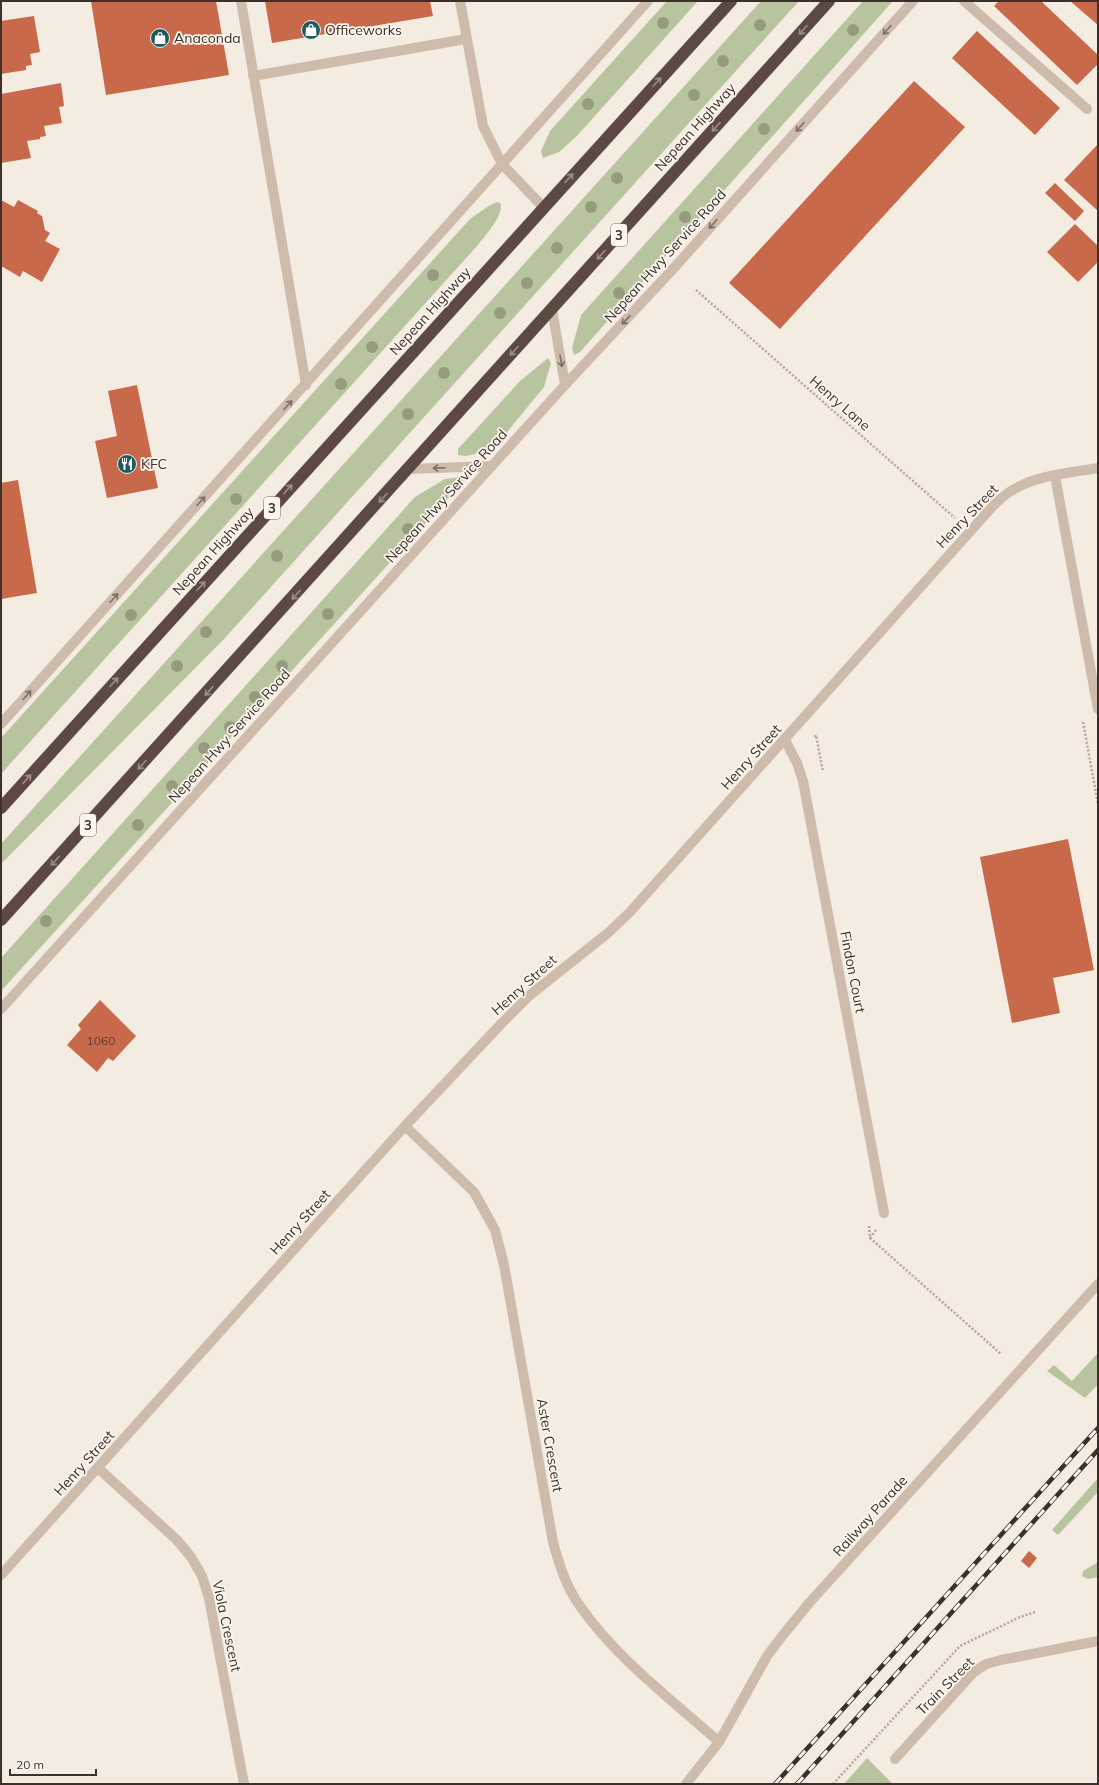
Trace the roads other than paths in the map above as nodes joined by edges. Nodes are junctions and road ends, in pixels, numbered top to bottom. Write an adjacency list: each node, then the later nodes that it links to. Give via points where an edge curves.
1 (241, 1): 9 (street)
2 (460, 1): 8 (street)
3 (648, 1): 11 (street)
4 (731, 1): 12 (highway, Nepean Highway / 3, one-way to 4)
5 (829, 1): 13 (highway, Nepean Highway / 3, one-way to 13)
6 (913, 1): 15 (street, Nepean Hwy Service Road, one-way to 15, via 673,269)
7 (964, 1): 10 (street)
8 (466, 38): 9 (street); 11 (street, via 483,126)
9 (253, 76): 14 (street)
10 (1087, 109)
11 (502, 164): 12 (street); 14 (street)
12 (543, 207): 23 (highway, Nepean Highway / 3, one-way to 12)
13 (552, 309): 15 (street, one-way to 15); 18 (highway, Nepean Highway / 3, one-way to 18)
14 (306, 385): 21 (street, one-way to 14)
15 (565, 385): 16 (street, Nepean Hwy Service Road)
16 (492, 466): 18 (street, one-way to 18); 25 (street, Nepean Hwy Service Road)
17 (1098, 468): 19 (street, Henry Street)
18 (409, 469): 24 (highway, Nepean Highway / 3, one-way to 24)
19 (1055, 476): 20 (street); 22 (street, Henry Street, via 1010,491 992,507)
20 (1098, 709)
21 (1, 724)
22 (785, 740): 26 (street, Henry Street, via 630,912 608,933 530,995); 27 (street, Findon Court, via 803,781)
23 (1, 808)
24 (1, 920)
25 (1, 1009)
26 (405, 1126): 29 (street, Henry Street); 32 (street, Aster Crescent, via 474,1192 495,1230 504,1265 553,1542 558,1563 567,1583 579,1606 618,1652)
27 (884, 1213)
28 (1098, 1284): 32 (street, Railway Parade, via 782,1634)
29 (98, 1468): 30 (street, Henry Street); 34 (street, Viola Crescent, via 177,1540 202,1576 210,1598)
30 (1, 1574)
31 (1098, 1641): 33 (street, Train Street, via 986,1664 974,1672)
32 (719, 1742): 35 (street, Railway Parade)
33 (894, 1759)
34 (244, 1784)
35 (686, 1784)

